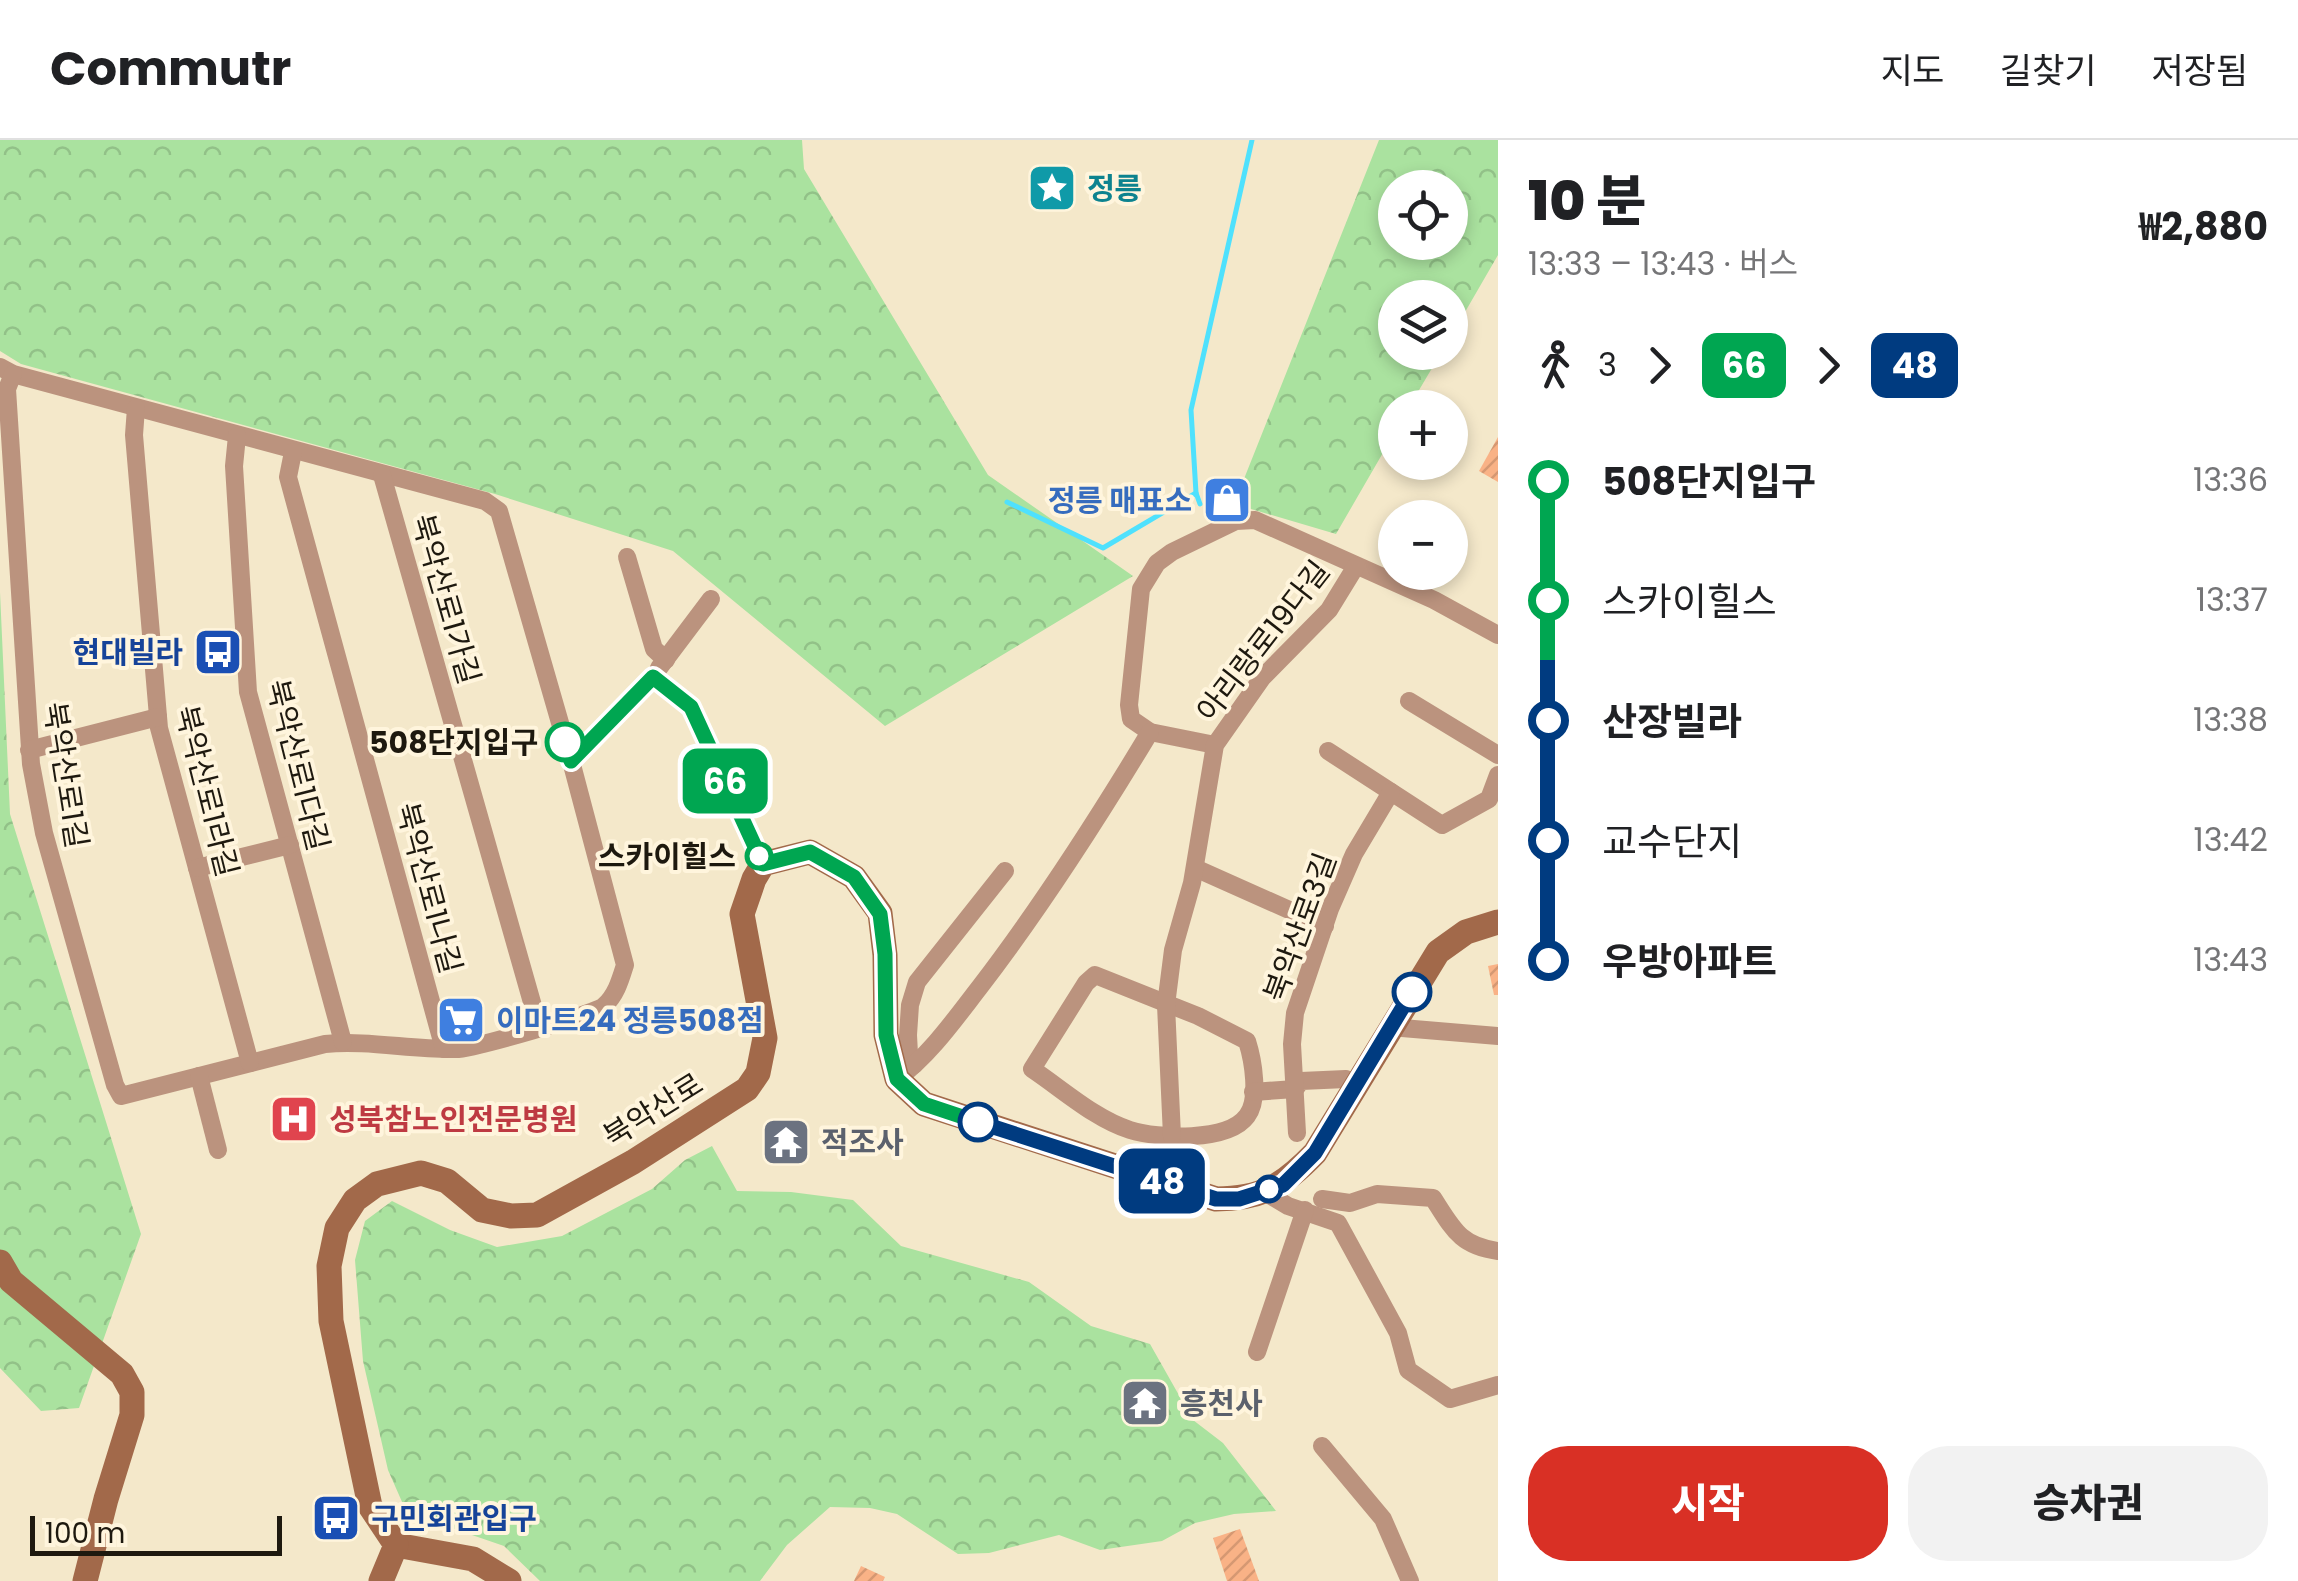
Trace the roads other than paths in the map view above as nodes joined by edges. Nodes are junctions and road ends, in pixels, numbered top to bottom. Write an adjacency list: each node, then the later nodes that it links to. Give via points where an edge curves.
1 (6, 370): 2 (street, 북악산로1길); 16 (street, 북악산로1길)
2 (136, 408): 3 (street, 북악산로1길); 13 (street, 북악산로1라길)
3 (237, 436): 4 (street, 북악산로1길); 22 (street, 북악산로1다길, via 248,692)
4 (292, 452): 5 (street, 북악산로1길); 34 (street, 북악산로1나길, via 288,477)
5 (382, 475): 19 (street, 북악산로1길, via 485,501 498,511); 30 (street, 북악산로1가길)
6 (627, 557): 10 (street, via 654,649)
7 (1356, 566): 9 (street); 14 (street, via 1255,520 1236,521 1157,564 1141,589 1129,705 1131,718); 15 (street, 아리랑로19다길, via 1328,610 1262,678)
8 (711, 599): 10 (street)
9 (1498, 635)
10 (666, 660): 11 (street)
11 (653, 677): 19 (street); 23 (street, via 691,707)
12 (1408, 702): 18 (street)
13 (158, 717): 16 (street); 24 (street, 북악산로1라길)
14 (1150, 732): 15 (street); 36 (street, via 1036,913)
15 (1215, 746): 25 (street, 아리랑로19다길)
16 (29, 750): 37 (street, 북악산로1길, via 44,833 115,1085 121,1096)
17 (1328, 751): 21 (street)
18 (1498, 755)
19 (571, 761): 30 (street, 북악산로1길, via 625,966 601,1008)
20 (1498, 775): 21 (street, via 1489,799 1442,825)
21 (1391, 792): 28 (street, 북악산로3길, via 1354,854)
22 (290, 845): 24 (street); 33 (street, 북악산로1다길)
23 (763, 864): 36 (street, via 810,852 854,877 880,914 886,1035); 52 (street, 북악산로, via 742,914 765,1038 758,1073 747,1089 537,1215 482,1210 447,1181 421,1173 377,1184 355,1200 337,1228 329,1266 332,1321 370,1506)
24 (197, 868): 35 (street, 북악산로1라길)
25 (1195, 868): 28 (street); 29 (street, 아리랑로19다길, via 1172,950)
26 (1005, 871): 36 (street, via 917,982)
27 (1498, 922): 31 (street, via 1466,932 1438,952)
28 (1325, 926): 39 (street, 북악산로3길, via 1294,1013)
29 (1166, 1005): 40 (street, via 1246,1041); 42 (street, 아리랑로19다길); 42 (street, via 1094,975 1032,1068 1112,1122)
30 (539, 1026): 34 (street, 북악산로1길)
31 (1390, 1027): 32 (street); 38 (street)
32 (1498, 1036)
33 (343, 1042): 34 (street, 북악산로1길); 35 (street, 북악산로1길)
34 (444, 1049)
35 (250, 1063): 37 (street, 북악산로1길)
36 (906, 1072): 44 (street, via 924,1104 1216,1199)
37 (200, 1076): 43 (street)
38 (1356, 1084): 39 (street, via 1301,1081); 44 (street, via 1315,1153 1283,1185)
39 (1295, 1089): 40 (street); 41 (street, 북악산로3길)
40 (1253, 1092): 42 (street, via 1251,1113 1237,1127)
41 (1296, 1133)
42 (1172, 1136)
43 (218, 1150)
44 (1263, 1191): 46 (street)
45 (1322, 1199): 47 (street, via 1432,1198 1474,1248)
46 (1305, 1210): 49 (street); 50 (street, via 1338,1224 1398,1333 1408,1370 1450,1399)
47 (1498, 1251)
48 (0, 1262): 53 (street, via 11,1281 122,1374 132,1392 132,1415)
49 (1256, 1352)
50 (1498, 1385)
51 (1322, 1446): 56 (street, via 1383,1520)
52 (396, 1544): 54 (street); 55 (street, via 474,1559)
53 (85, 1581)
54 (381, 1581)
55 (508, 1581)
56 (1410, 1581)

